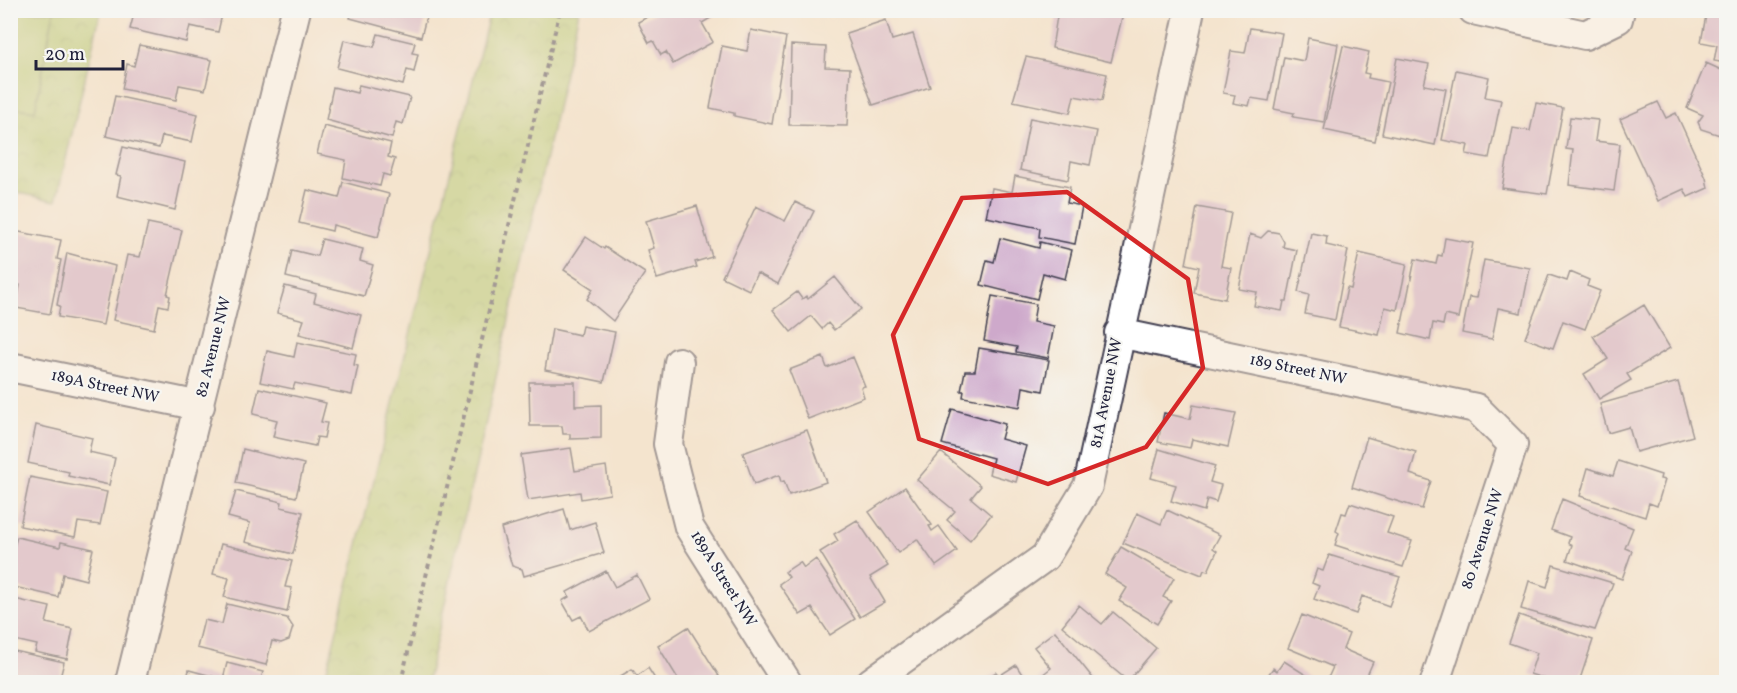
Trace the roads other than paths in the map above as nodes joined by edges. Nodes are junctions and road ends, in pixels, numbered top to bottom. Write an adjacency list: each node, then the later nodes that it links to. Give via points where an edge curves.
1 (296, 10): 8 (street, 82 Avenue NW)
2 (1190, 10): 5 (street, 81A Avenue NW)
3 (1473, 10): 4 (street, via 1585,35 1618,19)
4 (1620, 10)
5 (1119, 333): 9 (street, 189 Street NW); 12 (street, 81A Avenue NW, via 1088,486 1045,557)
6 (678, 362): 11 (street, 189A Street NW, via 669,444 689,526)
7 (10, 367): 8 (street, 189A Street NW)
8 (200, 406): 10 (street, 82 Avenue NW)
9 (1476, 408): 13 (street, 80 Avenue NW, via 1513,445)
10 (130, 682)
11 (788, 682)
12 (871, 682)
13 (1435, 682)

